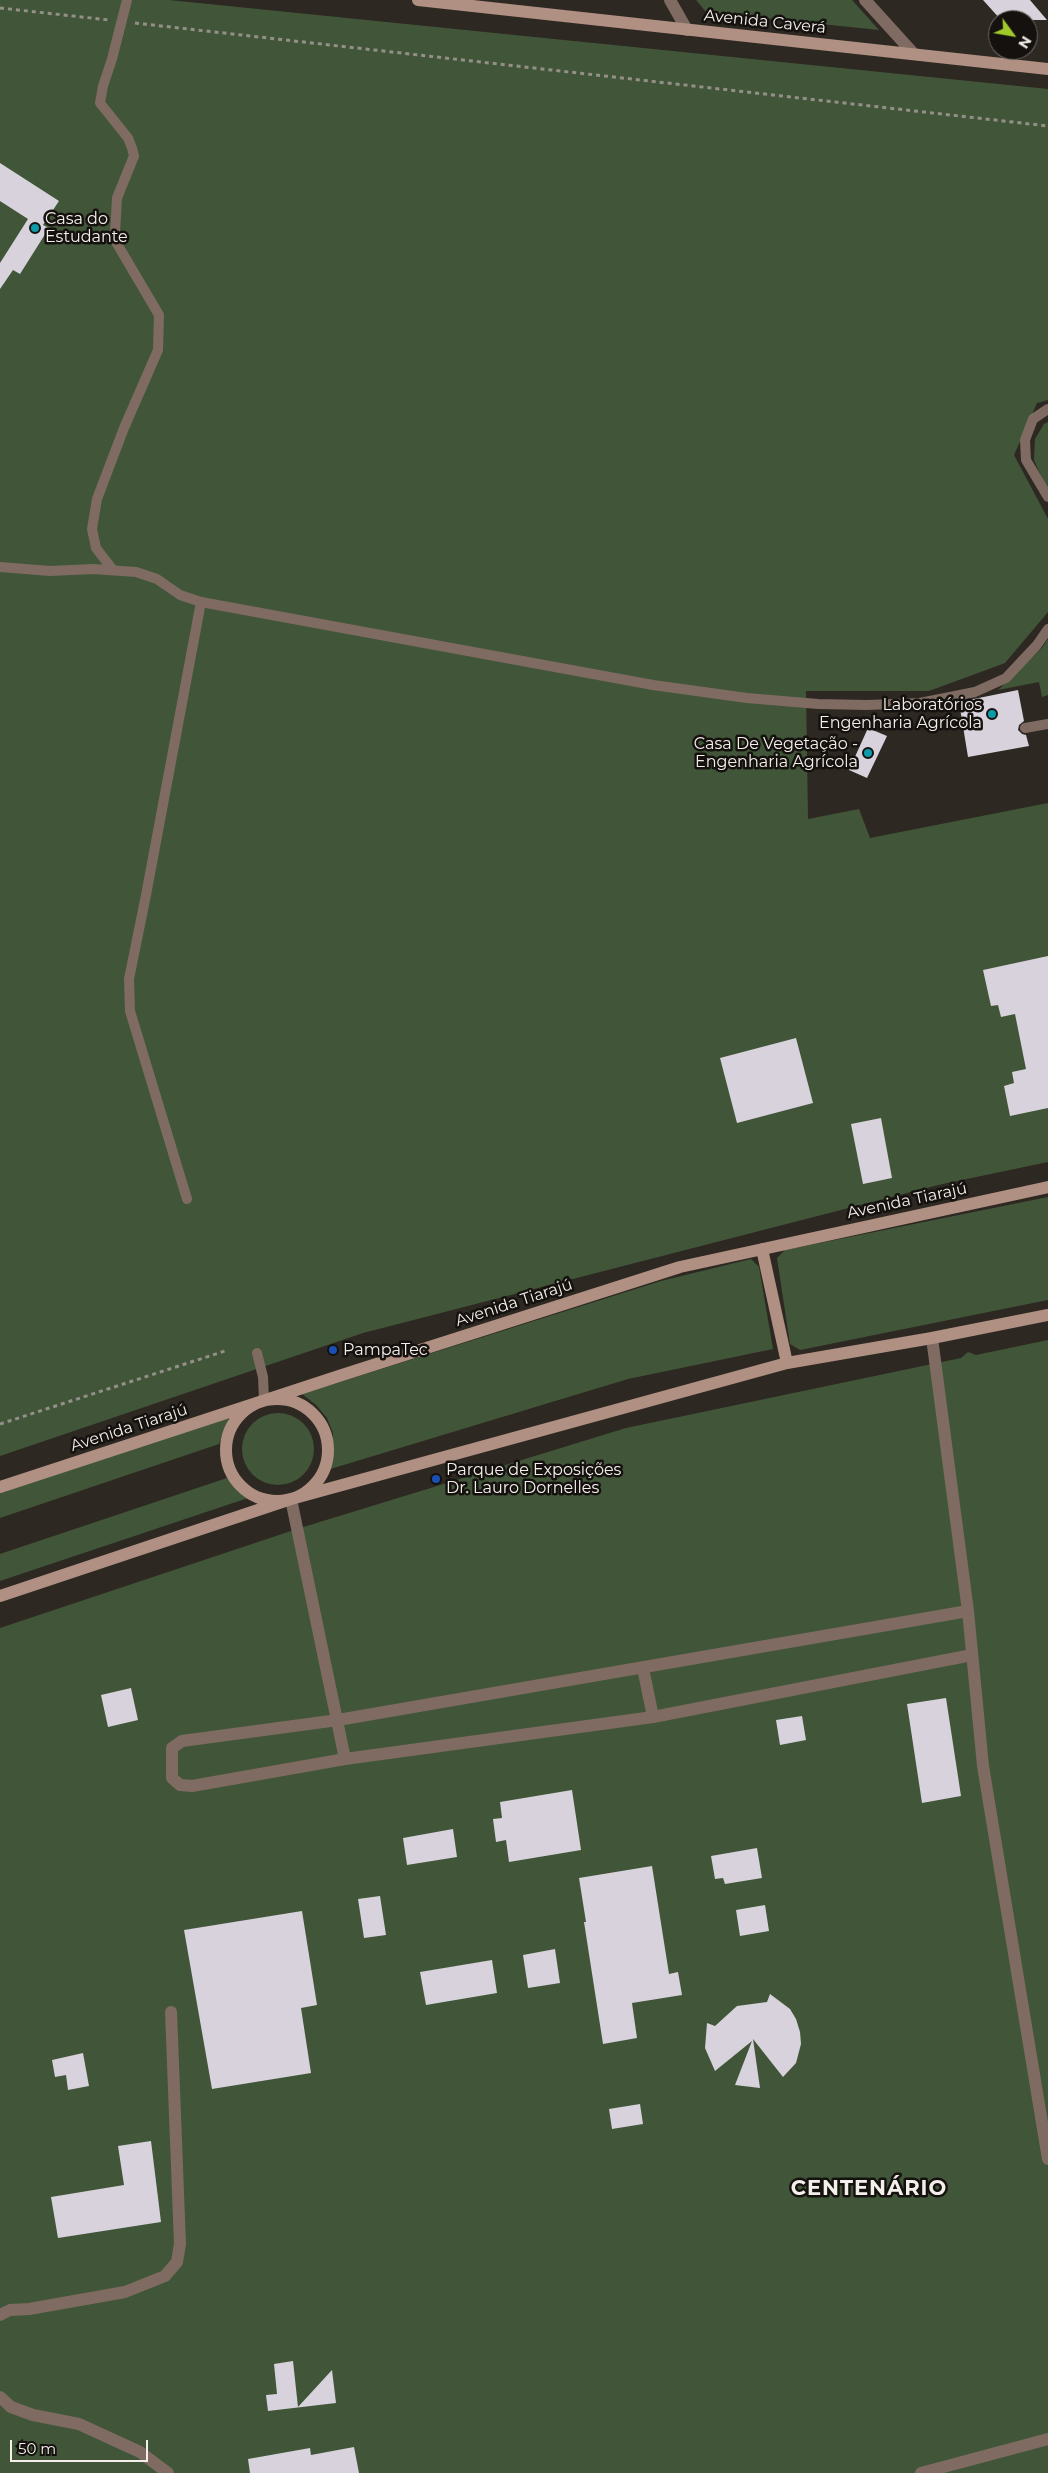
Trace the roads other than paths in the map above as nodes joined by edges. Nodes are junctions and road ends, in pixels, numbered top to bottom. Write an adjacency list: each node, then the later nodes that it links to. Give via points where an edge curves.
1 (127, 0): 13 (lane, via 100,104 128,138 134,156 116,198 116,242 159,315 159,324 158,350 97,499 92,528 96,548)
2 (418, 0): 5 (main road, Avenida Caverá)
3 (670, 0): 7 (street)
4 (865, 0): 8 (street)
5 (432, 1): 6 (main road, Avenida Caverá)
6 (485, 4): 7 (main road, Avenida Caverá)
7 (687, 30): 8 (main road, Avenida Caverá)
8 (914, 54): 9 (main road, Avenida Caverá)
9 (1048, 68)
10 (1048, 409): 11 (lane, via 1033,420 1025,440 1026,460)
11 (1048, 497)
12 (0, 567): 13 (lane, via 50,571)
13 (113, 570): 14 (lane, via 136,572 157,579 180,595)
14 (201, 602): 15 (lane, via 653,685 818,704 920,702 976,692 1006,678); 19 (lane, via 128,979 130,1011)
15 (1048, 629)
16 (1048, 724): 17 (lane)
17 (1025, 728)
18 (1048, 1187): 20 (main road, Avenida Tiarajú)
19 (187, 1199)
20 (762, 1249): 24 (main road); 25 (main road, Avenida Tiarajú, via 680,1267)
21 (1048, 1315): 22 (main road)
22 (932, 1338): 24 (main road); 29 (street)
23 (257, 1353): 25 (lane)
24 (787, 1363): 27 (main road)
25 (264, 1400): 26 (main road, Avenida Tiarajú); 27 (main road, via 280,1398 296,1402 314,1415 326,1436 328,1452 317,1482); 27 (main road, via 246,1408 233,1423 226,1441 227,1460 233,1476 243,1488 274,1501)
26 (0, 1487)
27 (290, 1499): 28 (main road); 33 (street)
28 (0, 1596)
29 (968, 1611): 30 (street); 31 (street)
30 (972, 1654): 32 (street); 36 (street, via 983,1766)
31 (643, 1668): 32 (street); 33 (street)
32 (654, 1717): 34 (street)
33 (338, 1720): 34 (street); 34 (street, via 182,1741 172,1748 172,1778 180,1785 192,1786)
34 (345, 1759)
35 (171, 2012): 37 (street, via 180,2244 177,2262 166,2276 125,2292 10,2310)
36 (1048, 2159)
37 (0, 2315)
38 (0, 2397): 40 (street, via 11,2407 33,2415 79,2424 140,2452)
39 (1048, 2439): 41 (street)
40 (168, 2473)
41 (921, 2473)

